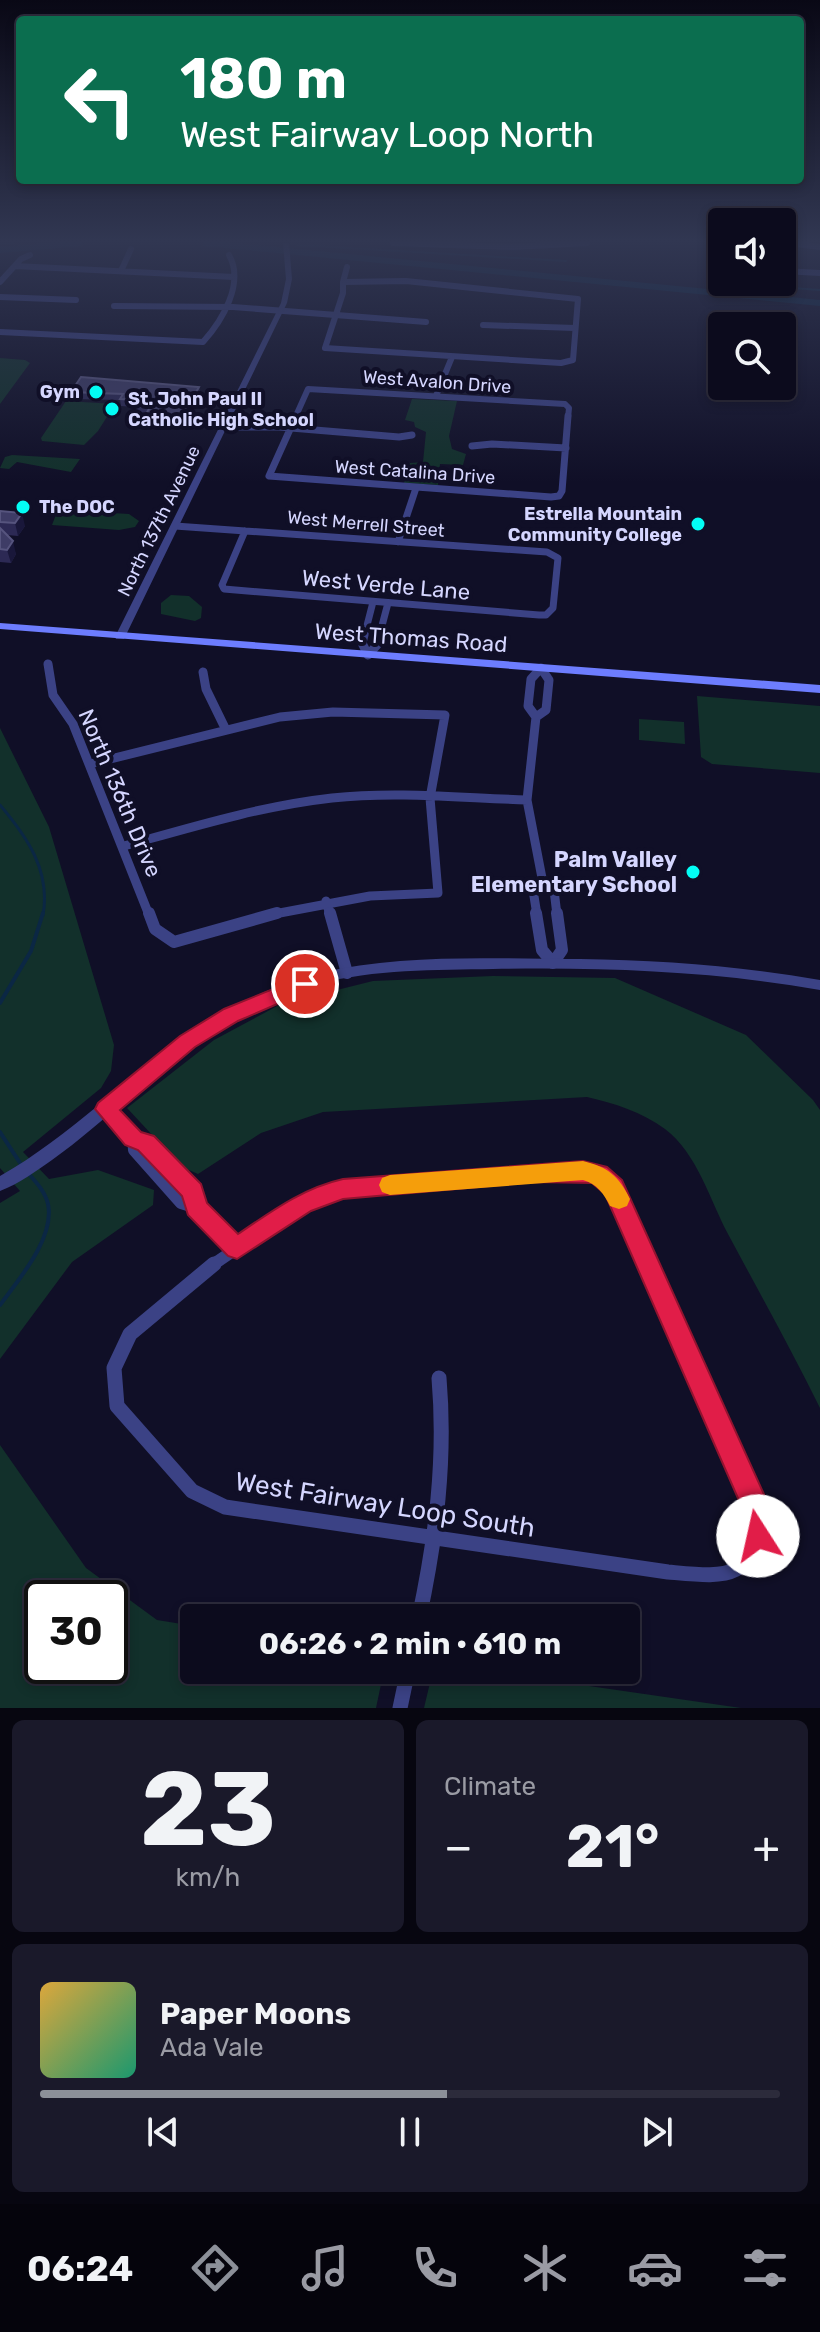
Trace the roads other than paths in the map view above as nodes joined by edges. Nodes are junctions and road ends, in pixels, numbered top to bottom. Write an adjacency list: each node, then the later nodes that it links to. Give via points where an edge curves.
1 (215, 323): 7 (street, via 203,342)
2 (274, 323): 10 (street, North 137th Avenue)
3 (333, 323): 8 (street, via 325,348)
4 (576, 323): 6 (street)
5 (483, 325): 6 (street)
6 (575, 328): 8 (street, via 570,363)
7 (0, 332)
8 (452, 357): 9 (street)
9 (436, 396): 11 (street, West Avalon Drive, via 308,389); 14 (street, West Avalon Drive, via 565,404)
10 (223, 427): 11 (street); 16 (street, North 137th Avenue)
11 (287, 430): 12 (street); 15 (street, West Catalina Drive, via 269,476)
12 (412, 435)
13 (472, 446): 14 (street)
14 (566, 448): 15 (street, West Catalina Drive, via 559,496)
15 (416, 488): 18 (street)
16 (175, 526): 17 (street, West Merrell Street); 23 (street, North 137th Avenue)
17 (245, 531): 18 (street, West Merrell Street); 19 (street, West Verde Lane, via 224,589)
18 (398, 542): 21 (street, West Merrell Street, via 554,554 558,558 553,608)
19 (373, 602): 20 (street, West Verde Lane); 24 (street, via 362,643)
20 (388, 603): 21 (street, West Verde Lane); 24 (street, via 377,645)
21 (546, 615)
22 (0, 626): 23 (main road, West Thomas Road)
23 (120, 637): 24 (main road, West Thomas Road)
24 (368, 655): 26 (main road, West Thomas Road)
25 (48, 664): 31 (street, North 136th Drive, via 53,695)
26 (541, 668): 28 (main road, West Thomas Road); 29 (street, via 531,679 528,706); 29 (street, via 549,680 546,710)
27 (203, 672): 30 (street)
28 (820, 689)
29 (536, 717): 33 (street)
30 (226, 730): 31 (street); 32 (street, via 333,712 445,715)
31 (90, 764): 34 (street, North 136th Drive)
32 (430, 798): 33 (street); 34 (street, via 375,795 296,803); 36 (street, via 438,893 394,892)
33 (527, 800): 35 (street)
34 (124, 846): 36 (street, North 136th Drive, via 155,929 174,942)
35 (542, 878): 37 (street, via 533,890 542,950); 37 (street, via 554,890 562,950)
36 (326, 901): 38 (street)
37 (553, 963): 38 (street); 39 (street, via 656,965)
38 (347, 973): 40 (street, via 282,991 231,1015 188,1041)
39 (820, 985)
40 (106, 1109): 41 (street); 44 (street)
41 (133, 1138): 42 (street, via 146,1143); 43 (street, via 134,1150)
42 (171, 1168): 43 (street); 45 (street, via 193,1191)
43 (158, 1177): 45 (street, via 181,1203)
44 (4, 1182)
45 (197, 1208): 46 (street)
46 (237, 1248): 48 (street, West Fairway Loop South, via 130,1334 114,1368 117,1406 192,1491 225,1507); 48 (street, West Fairway Loop South, via 303,1203 343,1189 583,1170 599,1174 613,1188 757,1511 758,1536 747,1561 721,1576)
47 (439, 1378): 48 (street, via 444,1421)
48 (436, 1539): 49 (street)
49 (422, 1604)
50 (405, 1684): 51 (street)
51 (400, 1708)

